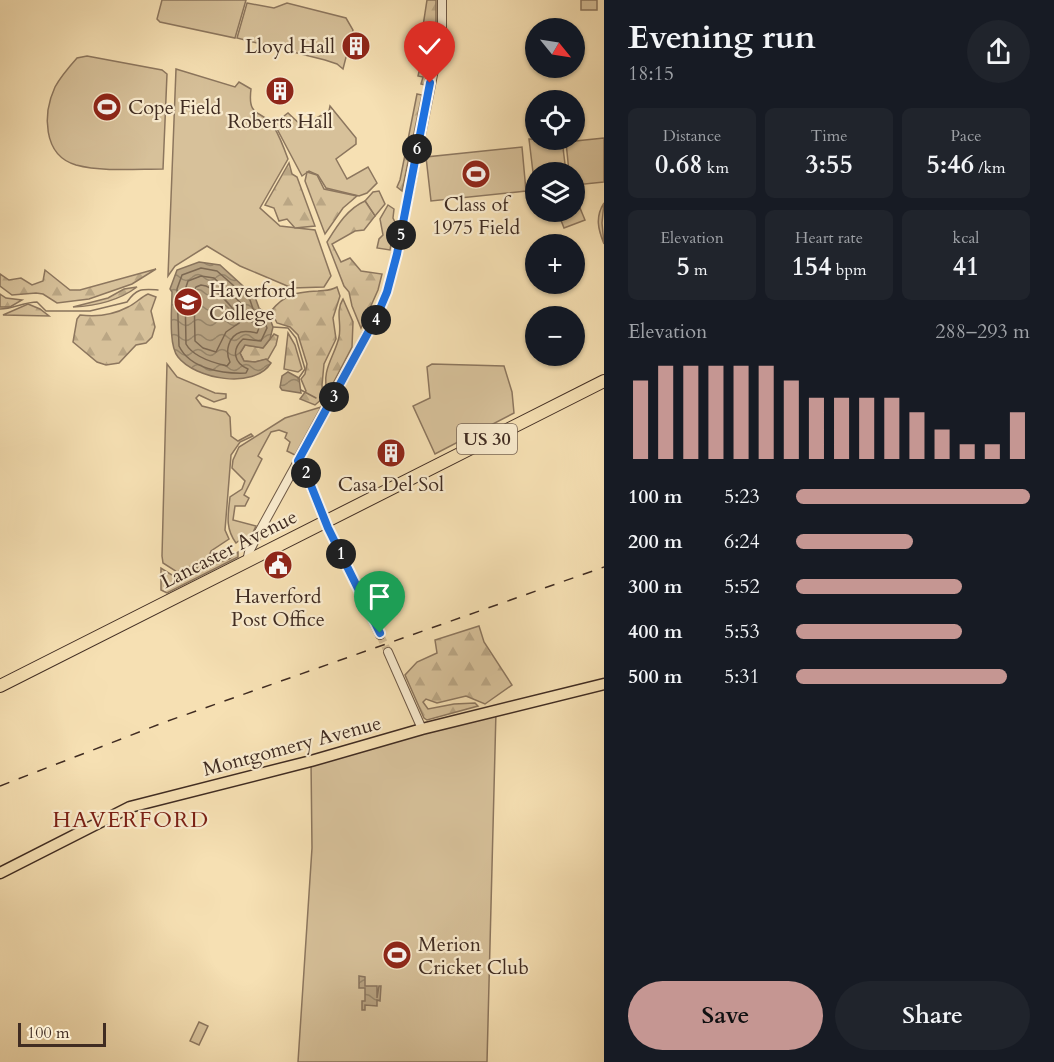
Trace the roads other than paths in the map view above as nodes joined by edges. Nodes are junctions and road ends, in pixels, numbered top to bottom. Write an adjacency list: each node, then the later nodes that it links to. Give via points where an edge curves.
1 (442, 0): 3 (street, via 442,30 392,277 383,303)
2 (604, 381): 4 (highway, Lancaster Avenue / US 30)
3 (298, 461): 4 (street); 5 (street)
4 (326, 521): 5 (highway, Lancaster Avenue / US 30); 6 (street)
5 (247, 561): 9 (highway, Lancaster Avenue / US 30)
6 (381, 635)
7 (388, 652): 10 (street)
8 (604, 684): 10 (main road, Montgomery Avenue)
9 (0, 686)
10 (422, 729): 11 (main road, Montgomery Avenue, via 130,807)
11 (0, 873)

